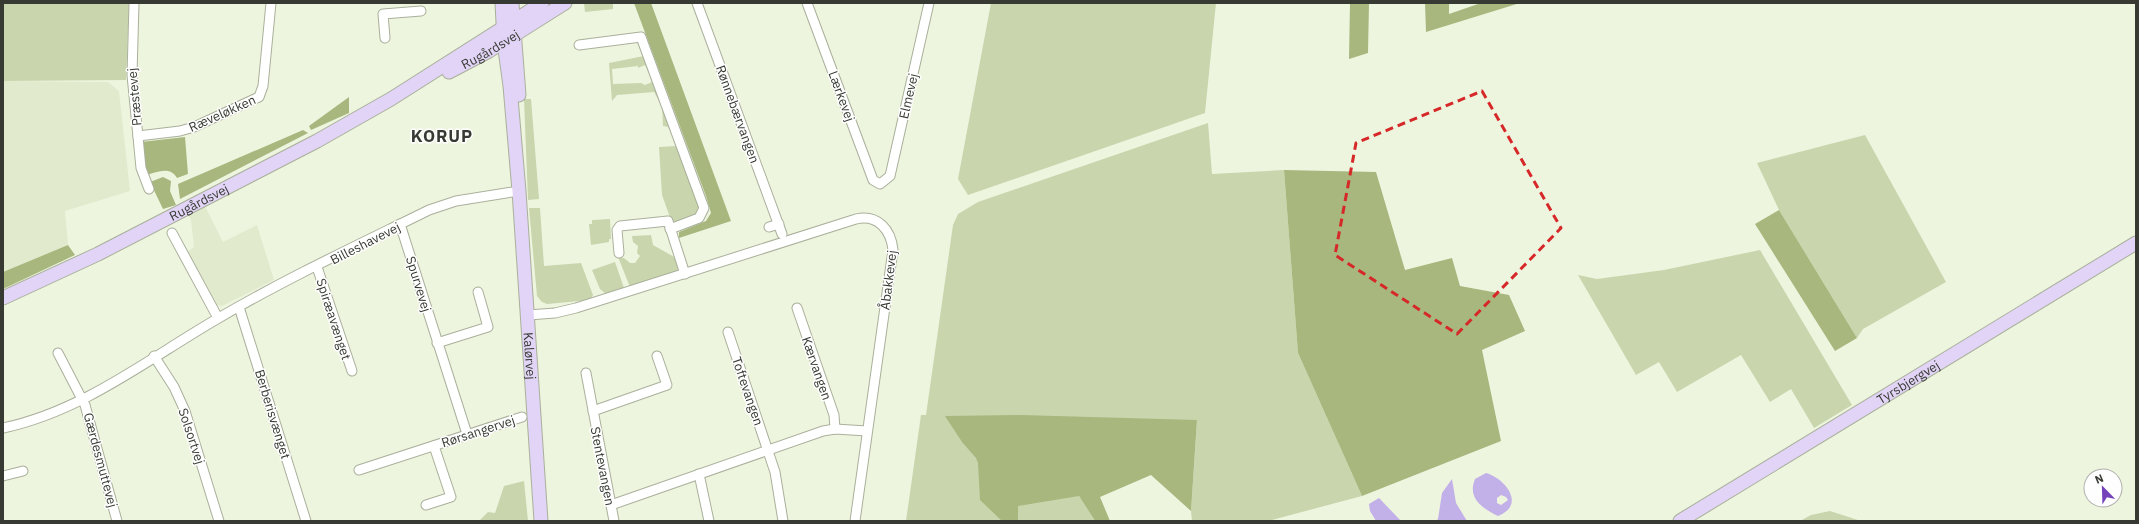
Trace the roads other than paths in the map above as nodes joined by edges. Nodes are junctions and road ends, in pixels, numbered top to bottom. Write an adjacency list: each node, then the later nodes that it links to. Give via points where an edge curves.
1 (134, 3): 18 (street, Præstevej, via 131,63)
2 (271, 3): 18 (street, Ræveløkken, via 263,86 259,97 194,127)
3 (502, 3): 14 (street, Kalørvej)
4 (513, 3): 5 (street, via 521,6); 14 (street, Kalørvej)
5 (532, 3)
6 (542, 3): 14 (street, Rugårdsvej)
7 (551, 3): 14 (street)
8 (565, 3): 14 (street, Rugårdsvej)
9 (697, 3): 23 (street, Rønnebærvangen)
10 (807, 3): 19 (street, Lærkevej, via 873,180)
11 (929, 3): 19 (street, Elmevej, via 890,176)
12 (397, 8): 13 (street); 15 (street, via 383,14)
13 (421, 11)
14 (509, 31): 17 (street, Rugårdsvej); 17 (street, Rugårdsvej, via 425,84); 21 (street, Kalørvej, via 510,86)
15 (385, 38)
16 (579, 45): 25 (street, via 641,37 704,208 699,218)
17 (391, 99): 33 (street, Rugårdsvej, via 317,141 98,254)
18 (138, 136): 20 (street, Præstevej, via 141,168)
19 (880, 184)
20 (149, 189)
21 (519, 191): 22 (street, Billeshavevej, via 456,201); 36 (street, Kalørvej)
22 (400, 224): 30 (street, Billeshavevej); 39 (street, Spurvevej)
23 (778, 224): 24 (street); 27 (street, Rønnebærvangen)
24 (769, 227)
25 (670, 229): 29 (street, via 668,221 620,226 617,230); 31 (street)
26 (172, 233): 37 (street)
27 (782, 234)
28 (2136, 243): 68 (street, Tyrsbjergvej)
29 (619, 253)
30 (317, 267): 34 (street, Billeshavevej); 43 (street, Spiræavænget)
31 (685, 274): 36 (street, Åbakkevej, via 561,312); 50 (street, Åbakkevej, via 856,219 873,219 883,224 892,240 893,250)
32 (478, 292): 39 (street, via 488,326)
33 (3, 298)
34 (239, 307): 37 (street, Billeshavevej); 62 (street, Berberisvænget)
35 (797, 308): 49 (street, Kærvangen, via 834,415)
36 (528, 315): 63 (street, Kalørvej)
37 (218, 318): 41 (street, Billeshavevej)
38 (728, 332): 53 (street, Toftevangen)
39 (437, 343): 51 (street, Spurvevej)
40 (58, 353): 45 (street)
41 (154, 356): 45 (street, Billeshavevej); 61 (street, Solsortvej, via 174,387 184,411)
42 (657, 356): 46 (street, Stentevangen, via 667,385)
43 (352, 371)
44 (586, 373): 46 (street, Stentevangen)
45 (83, 400): 48 (street, Billeshavevej, via 26,423); 60 (street, Gærdesmuttevej)
46 (593, 411): 59 (street, Stentevangen)
47 (522, 417): 51 (street, Rørsangervej)
48 (3, 428)
49 (835, 429): 50 (street); 53 (street)
50 (867, 431): 67 (street, Åbakkevej)
51 (467, 434): 52 (street, Rørsangervej)
52 (434, 446): 54 (street, Rørsangervej); 58 (street, Rørsangervej, via 451,497)
53 (768, 450): 56 (street); 66 (street, Toftevangen, via 779,491)
54 (359, 470)
55 (22, 472): 57 (street)
56 (699, 474): 59 (street); 65 (street)
57 (8, 478)
58 (426, 505)
59 (611, 505): 64 (street, Stentevangen)
60 (117, 521)
61 (219, 521)
62 (306, 521)
63 (541, 521)
64 (614, 521)
65 (709, 521)
66 (783, 521)
67 (855, 521)
68 (1680, 521)

